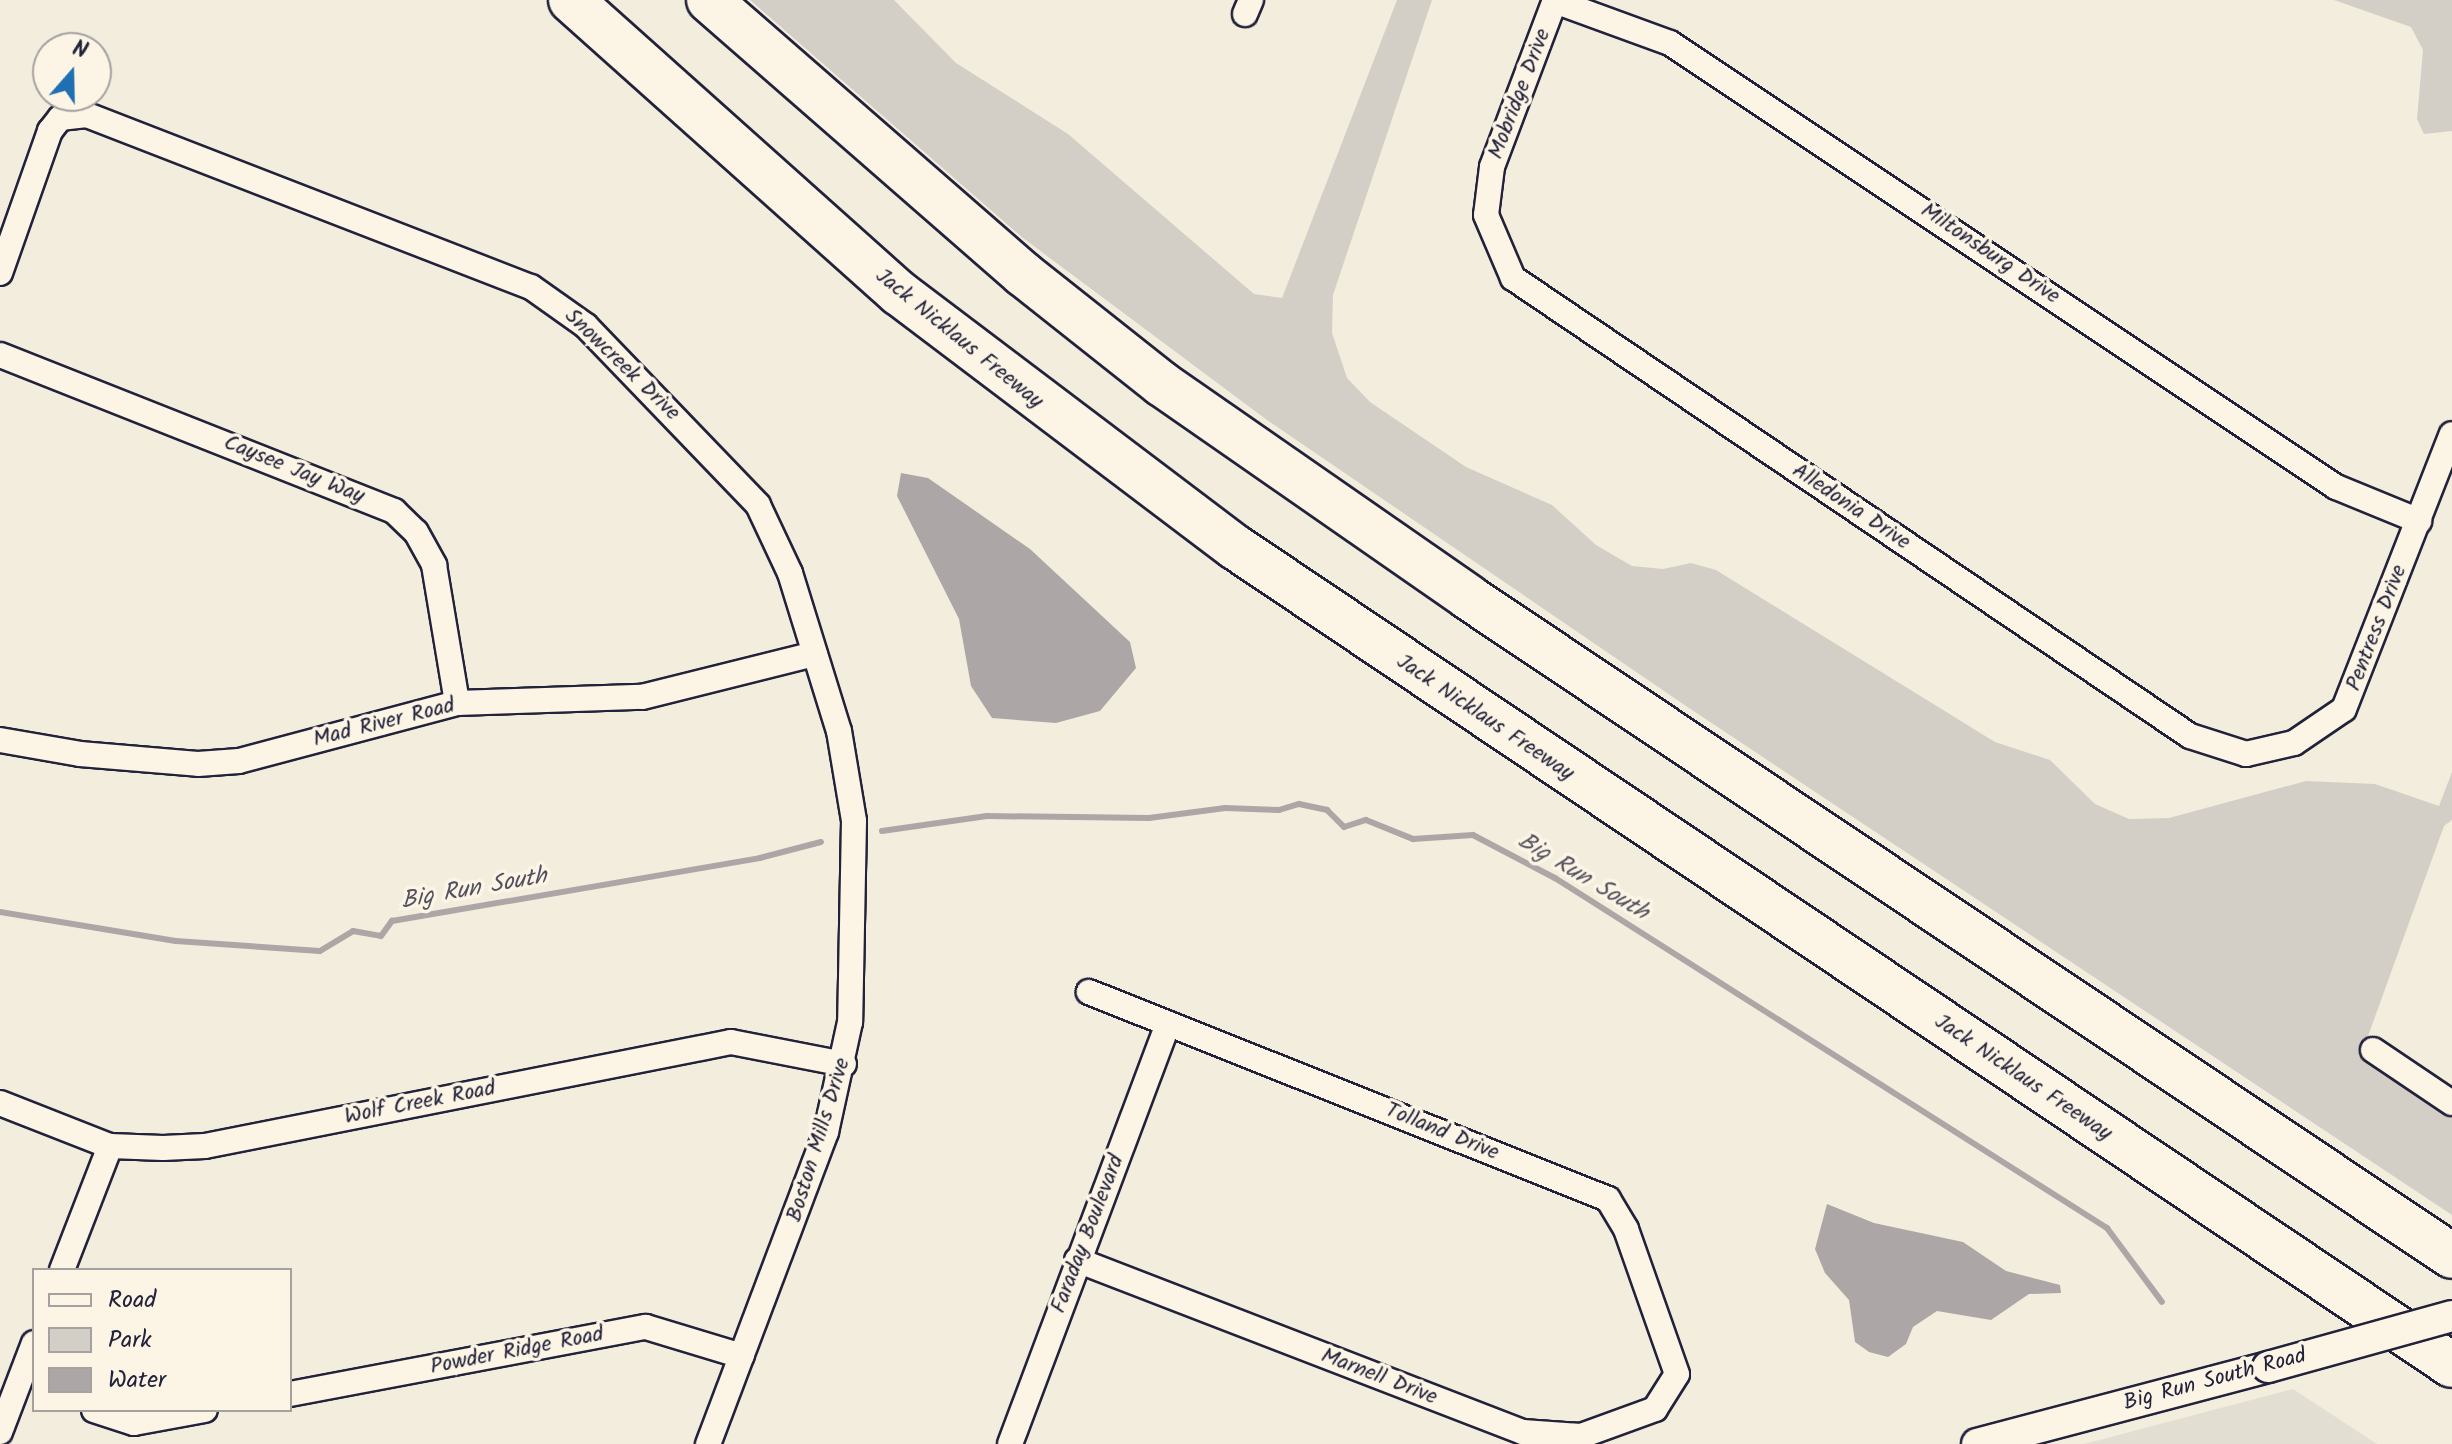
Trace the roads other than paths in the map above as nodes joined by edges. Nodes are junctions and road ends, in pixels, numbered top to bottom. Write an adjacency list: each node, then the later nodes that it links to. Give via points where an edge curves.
1 (571, 0): 27 (highway, Jack Nicklaus Freeway, via 899,293 1223,538)
2 (709, 0): 21 (highway, via 1023,274 1162,384 1468,597)
3 (1555, 1): 5 (street, Mobridge Drive, via 1492,167 1486,215); 8 (street, Miltonsburg Drive, via 1670,43 2336,487)
4 (0, 273): 9 (street, Snowcreek Drive, via 45,145 60,118 87,115 531,287 559,304 698,438 758,505 790,573)
5 (1513, 278): 11 (street, Alledonia Drive)
6 (0, 355): 10 (street, Caysee Jay Way, via 394,511 416,532 434,565)
7 (2452, 434): 8 (street, Pentress Drive)
8 (2419, 521): 11 (street, Pentress Drive, via 2344,709 2294,743 2246,754)
9 (815, 654): 10 (street, Mad River Road, via 642,697); 13 (street, Snowcreek Drive, via 839,731)
10 (457, 703): 12 (street, Mad River Road, via 239,761 198,764 94,756)
11 (2190, 736)
12 (0, 740)
13 (854, 821): 17 (street, Boston Mills Drive, via 856,908)
14 (1089, 992): 15 (street, Tolland Drive)
15 (1168, 1024): 22 (street, Faraday Boulevard); 28 (street, Tolland Drive, via 1608,1199 1626,1229 1677,1363)
16 (2373, 1050): 19 (street)
17 (844, 1064): 20 (street, Wolf Creek Road, via 731,1042 205,1146); 26 (street, Boston Mills Drive, via 793,1229)
18 (0, 1103): 20 (street, Wolf Creek Road)
19 (2452, 1103)
20 (110, 1146): 23 (street)
21 (2452, 1256)
22 (1077, 1260): 28 (street, Marnell Drive, via 1523,1432 1581,1436 1655,1409); 35 (street, Faraday Boulevard)
23 (63, 1268)
24 (2452, 1316): 36 (street, Big Run South Road, bridge)
25 (32, 1354): 29 (street)
26 (742, 1356): 30 (street, Powder Ridge Road, via 646,1327); 34 (street, Boston Mills Drive)
27 (2452, 1365)
28 (1673, 1385)
29 (26, 1388): 33 (street)
30 (292, 1394)
31 (100, 1412): 32 (street, via 134,1423)
32 (194, 1412)
33 (0, 1432)
34 (708, 1444)
35 (1010, 1444)
36 (1977, 1444)

